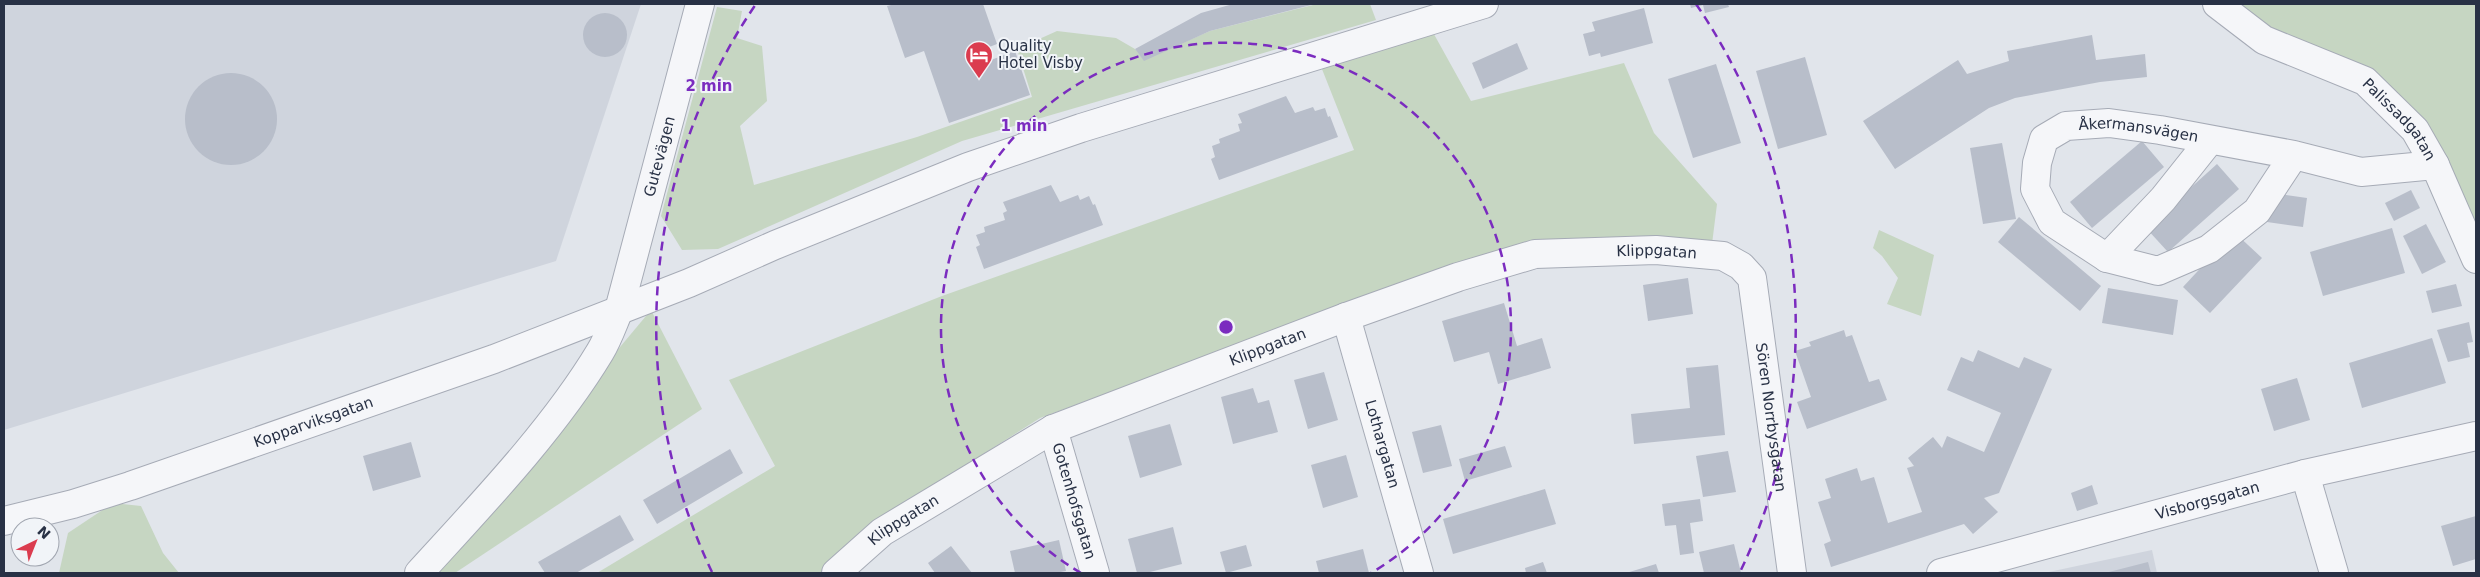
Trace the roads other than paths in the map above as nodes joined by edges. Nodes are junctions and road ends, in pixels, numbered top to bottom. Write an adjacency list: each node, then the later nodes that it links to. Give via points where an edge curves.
1 (700, 4): 10 (street, Gutevägen)
2 (2217, 4): 6 (street, Palissadgatan, via 2264,40 2365,81 2414,130)
3 (1472, 6): 10 (street, Kopparviksgatan, via 1081,128 968,167)
4 (2210, 140): 5 (street, Åkermansvägen); 7 (street, Åkermansvägen, via 2163,199); 7 (street, Åkermansvägen, via 2109,123 2066,126 2044,139 2037,163 2035,189 2052,222)
5 (2294, 155): 6 (street, Åkermansvägen, via 2361,172); 7 (street, Åkermansvägen, via 2257,211 2209,249 2158,271)
6 (2435, 165): 8 (street, Palissadgatan)
7 (2107, 258)
8 (2476, 259)
9 (1741, 266): 11 (street, Klippgatan, via 1723,256 1656,250 1536,254); 20 (street, Sören Norrbysgatan, via 1752,278)
10 (619, 310): 15 (street, Kopparviksgatan, via 494,359 130,486); 16 (street, Gutevägen, via 601,350 574,392)
11 (1346, 316): 12 (street, Klippgatan); 19 (street, Lothargatan)
12 (1053, 429): 17 (street, Klippgatan, via 882,532); 18 (street, Gotenhofsgatan)
13 (2476, 436): 14 (street, Visborgsgatan)
14 (2305, 474): 21 (street, Visborgsgatan); 22 (street)
15 (4, 521)
16 (419, 573)
17 (836, 573)
18 (1095, 573)
19 (1419, 573)
20 (1792, 573)
21 (1941, 573)
22 (2334, 573)

